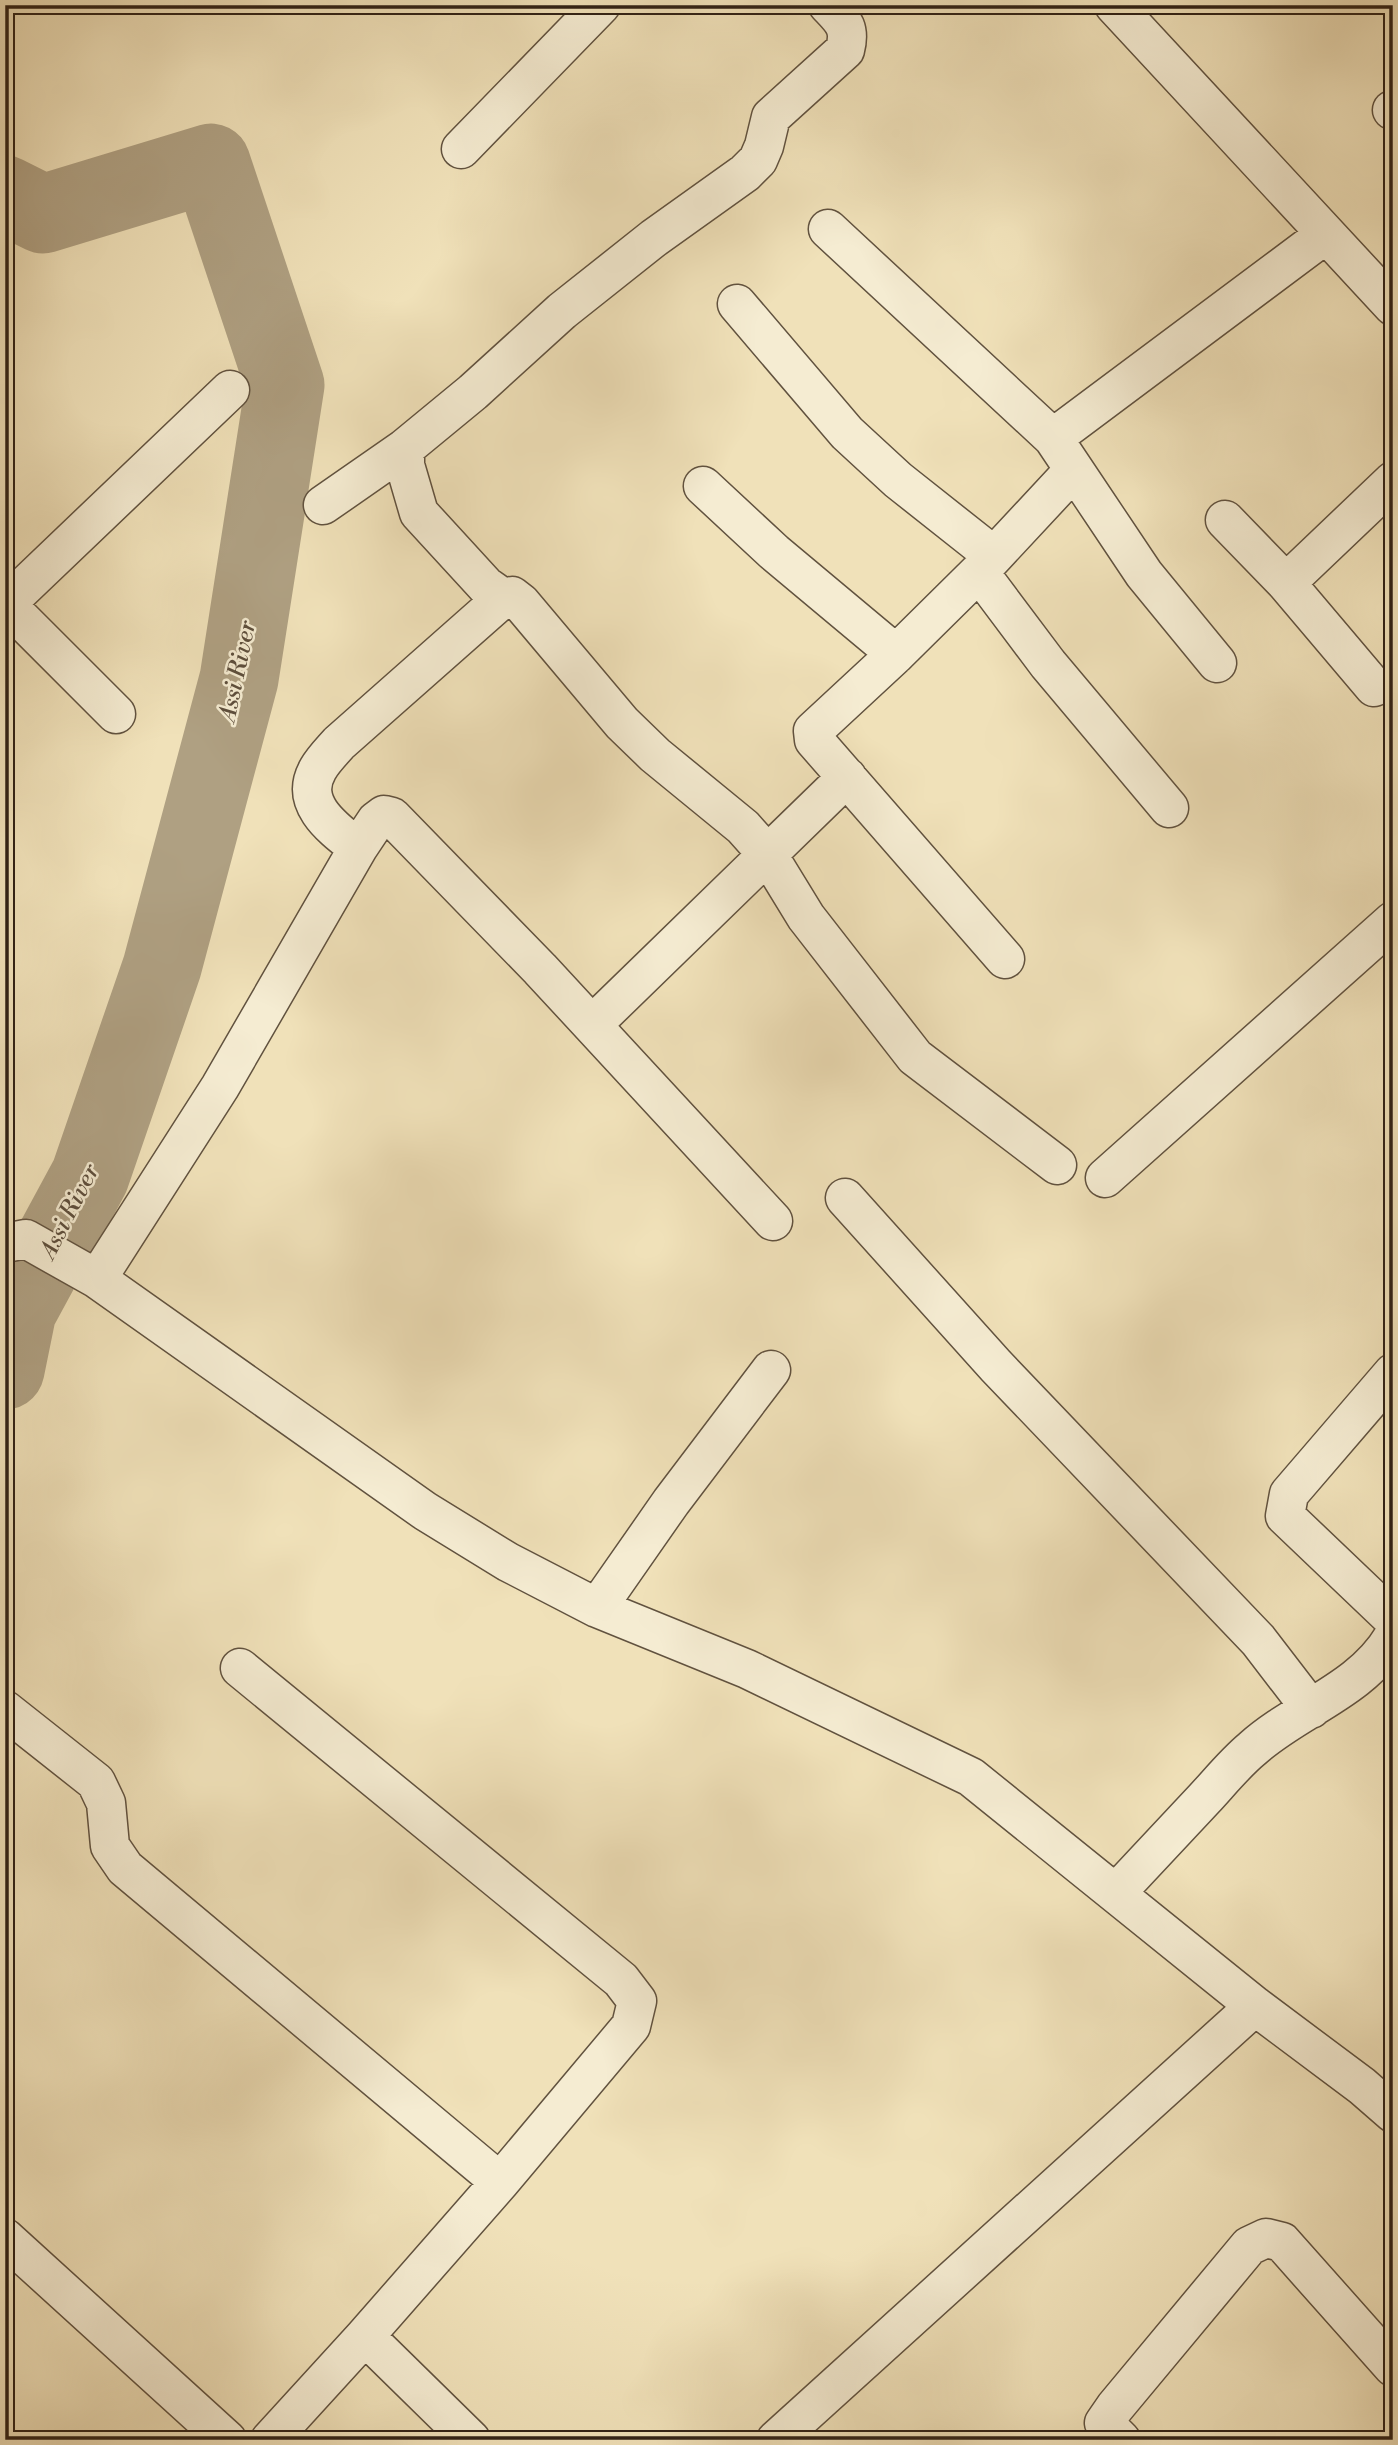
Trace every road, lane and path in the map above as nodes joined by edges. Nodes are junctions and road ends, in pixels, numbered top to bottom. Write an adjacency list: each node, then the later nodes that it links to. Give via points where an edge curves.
1 (601, 5): 4 (street)
2 (1114, 5): 6 (street)
3 (846, 12): 11 (street, via 845,50 771,117 758,160 745,173 562,311)
4 (461, 149)
5 (828, 229): 10 (street)
6 (1326, 234): 7 (street); 10 (street)
7 (1392, 303)
8 (737, 304): 17 (street, via 847,433)
9 (230, 390): 20 (street)
10 (1053, 438): 12 (street)
11 (405, 448): 15 (street); 19 (street, via 419,513 486,586)
12 (1074, 470): 17 (street); 22 (street, via 1144,575)
13 (1393, 481): 18 (street)
14 (703, 486): 21 (street)
15 (323, 505)
16 (1225, 520): 18 (street)
17 (986, 564): 21 (street); 26 (street, via 1048,664)
18 (1286, 583): 23 (street)
19 (503, 598): 27 (street, via 339,743 317,769 312,786 314,804 328,823); 28 (street, via 512,596 521,603 622,723 743,827)
20 (6, 603): 24 (street)
21 (896, 654): 25 (street, via 813,731 814,740)
22 (1217, 663)
23 (1374, 687)
24 (116, 714)
25 (847, 777): 28 (street); 30 (street)
26 (1169, 808)
27 (358, 848): 31 (street, via 376,821 384,815 392,817); 37 (street, via 220,1087)
28 (768, 855): 31 (street); 32 (street, via 806,917 915,1057)
29 (1393, 921): 33 (street)
30 (1005, 958)
31 (592, 1025): 35 (street)
32 (1057, 1165)
33 (1105, 1178)
34 (845, 1198): 44 (street, via 1005,1376 1258,1640)
35 (773, 1221)
36 (15, 1241): 37 (street)
37 (89, 1273): 40 (street, via 425,1511)
38 (771, 1370): 40 (street)
39 (1393, 1373): 41 (street, via 1289,1494 1285,1516)
40 (597, 1608): 46 (street, via 747,1669 971,1777)
41 (1393, 1619)
42 (1393, 1637): 44 (street, via 1353,1681)
43 (240, 1668): 49 (street, via 621,1980 637,2001 631,2026)
44 (1311, 1709): 46 (street, via 1276,1728 1249,1751)
45 (5, 1710): 49 (street, via 96,1782 106,1803 110,1846 125,1868)
46 (1115, 1893): 47 (street)
47 (1255, 2007): 48 (street); 56 (street)
48 (1393, 2113)
49 (500, 2182): 51 (street)
50 (5, 2238): 53 (street)
51 (365, 2336): 54 (street); 55 (street)
52 (1393, 2367): 57 (street, via 1282,2242 1266,2238 1249,2246 1115,2407 1104,2423)
53 (227, 2440)
54 (270, 2440)
55 (471, 2440)
56 (776, 2440)
57 (1121, 2440)

